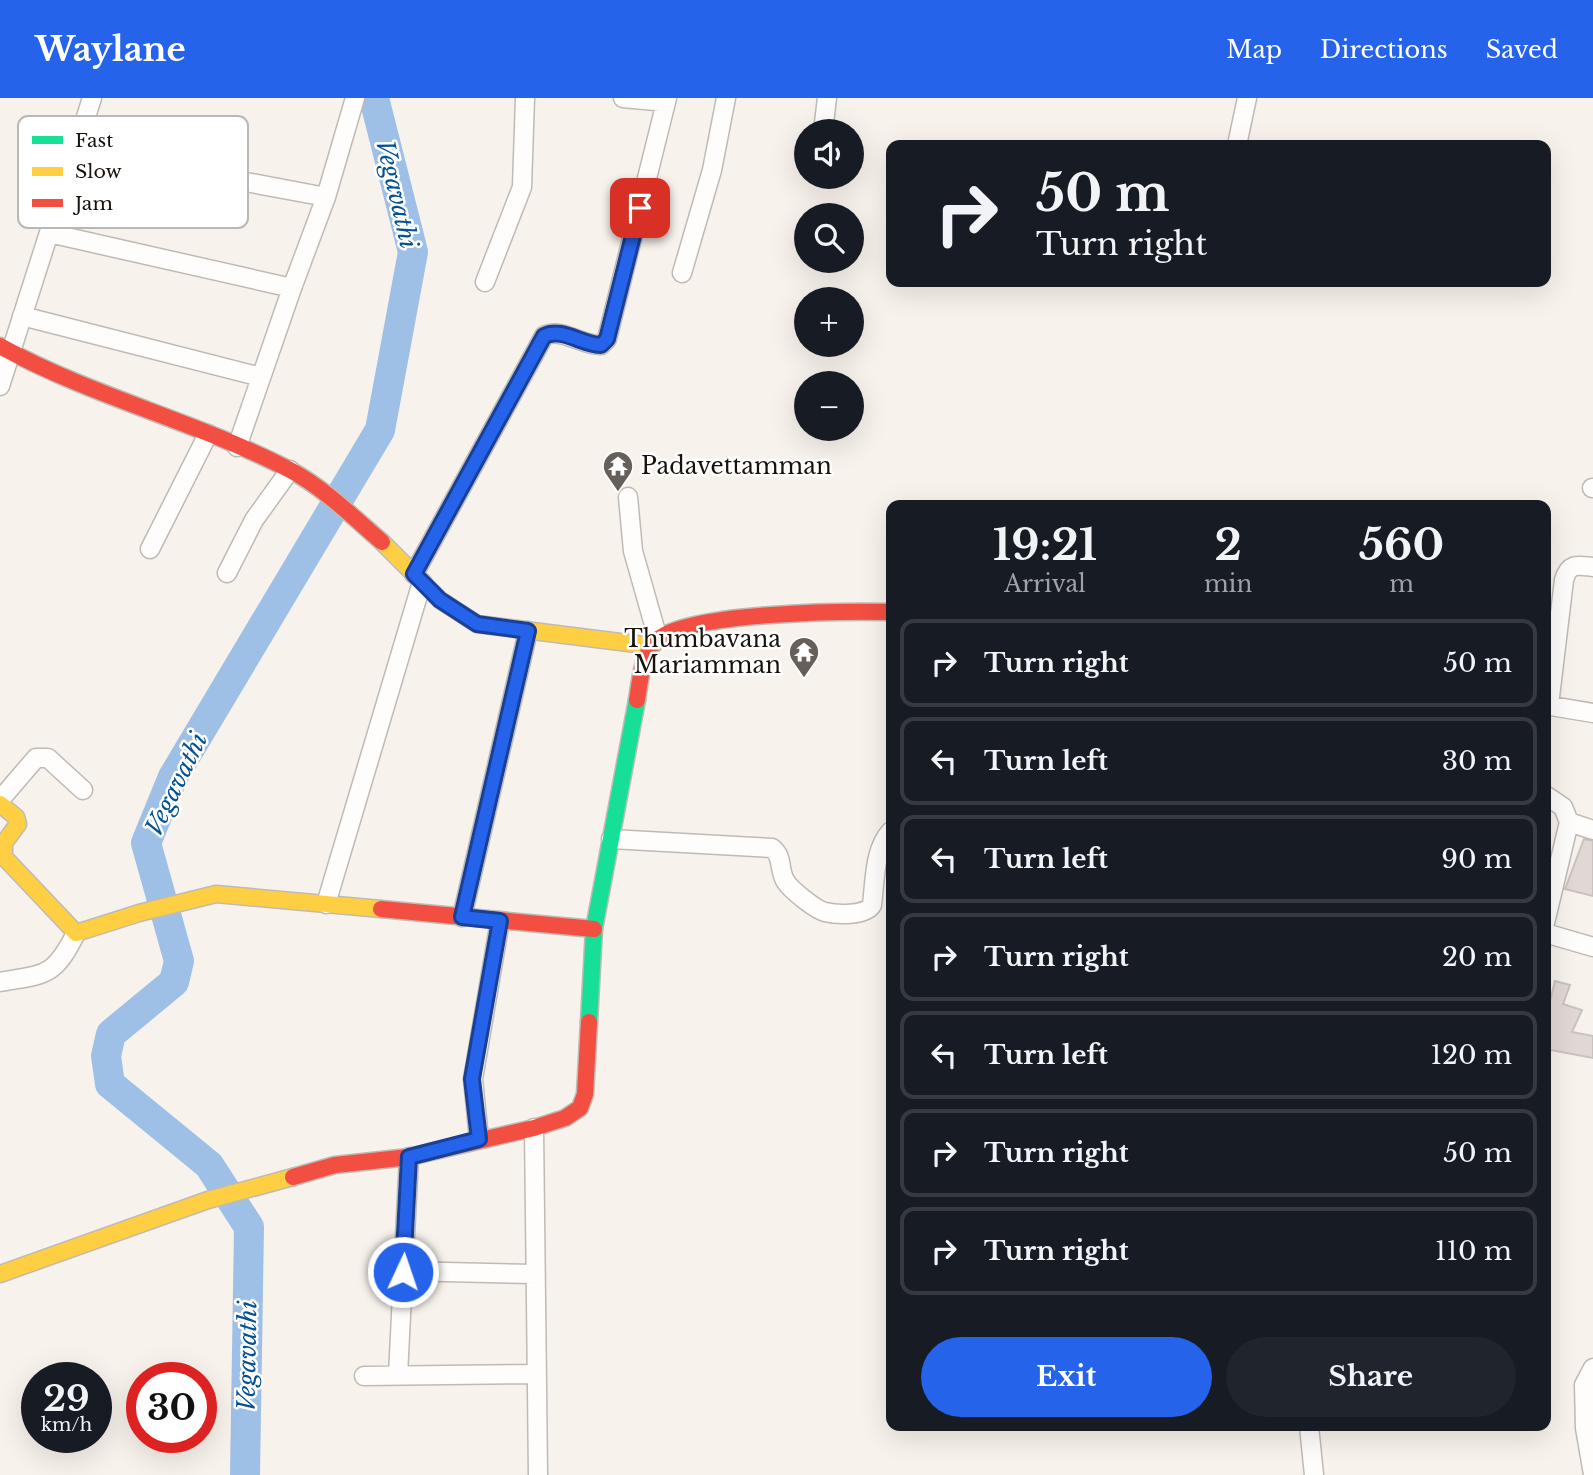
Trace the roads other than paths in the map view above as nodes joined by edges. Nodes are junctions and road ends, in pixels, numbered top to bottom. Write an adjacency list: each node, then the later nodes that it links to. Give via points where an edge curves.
1 (92, 98): 9 (street)
2 (355, 98): 13 (street)
3 (525, 98): 17 (street, via 522,187)
4 (623, 98): 8 (street)
5 (726, 98): 16 (street, via 712,170)
6 (827, 98): 10 (street)
7 (1247, 98): 11 (street)
8 (666, 100): 30 (street, via 607,339 592,345 559,333 544,336)
9 (86, 116)
10 (824, 119)
11 (1238, 140)
12 (248, 182): 13 (street)
13 (326, 197): 18 (street)
14 (51, 228): 15 (street)
15 (49, 233): 18 (street); 19 (street)
16 (682, 273)
17 (485, 282)
18 (292, 288): 21 (street)
19 (22, 316): 20 (street); 21 (street)
20 (5, 349): 22 (street); 23 (street, via 36,366)
21 (261, 377): 24 (street)
22 (0, 386)
23 (208, 434): 24 (street); 27 (street)
24 (237, 447): 25 (street)
25 (290, 470): 29 (street, via 254,520); 30 (street, via 320,489)
26 (628, 497): 33 (street, via 633,551)
27 (150, 549)
28 (1593, 567): 34 (street, via 1573,566 1567,571)
29 (227, 573)
30 (418, 578): 32 (street, via 440,600 477,624); 45 (street)
31 (886, 612): 33 (street, via 708,621 681,628)
32 (528, 631): 33 (street); 46 (street)
33 (655, 643): 43 (street, via 643,666)
34 (1551, 676)
35 (1551, 706): 36 (street)
36 (1593, 713)
37 (83, 790): 39 (street, via 42,756)
38 (1551, 798): 40 (street, via 1563,807)
39 (0, 802): 49 (street, via 18,824 4,843 4,857)
40 (1569, 822): 41 (street); 44 (street)
41 (1593, 830)
42 (886, 836): 43 (street, via 869,910 832,913 786,884 780,857 772,848)
43 (611, 839): 48 (street)
44 (1551, 898)
45 (326, 904): 46 (street); 49 (street, via 216,894)
46 (462, 917): 47 (street)
47 (500, 921): 48 (street); 54 (street, via 472,1079)
48 (594, 929): 53 (street, via 580,1108)
49 (76, 933): 52 (street, via 56,966 41,975)
50 (1551, 935): 51 (street)
51 (1593, 947)
52 (0, 982)
53 (534, 1128): 54 (street); 58 (street)
54 (479, 1139): 55 (street)
55 (409, 1157): 56 (street); 57 (street, via 335,1165 208,1200)
56 (403, 1272): 58 (street); 61 (street)
57 (0, 1274)
58 (535, 1275): 60 (street)
59 (1593, 1368): 64 (street, via 1584,1385 1584,1428)
60 (536, 1374): 61 (street); 65 (street)
61 (398, 1375): 62 (street)
62 (364, 1376)
63 (1310, 1431): 66 (street)
64 (1593, 1474)
65 (538, 1475)
66 (1314, 1475)

